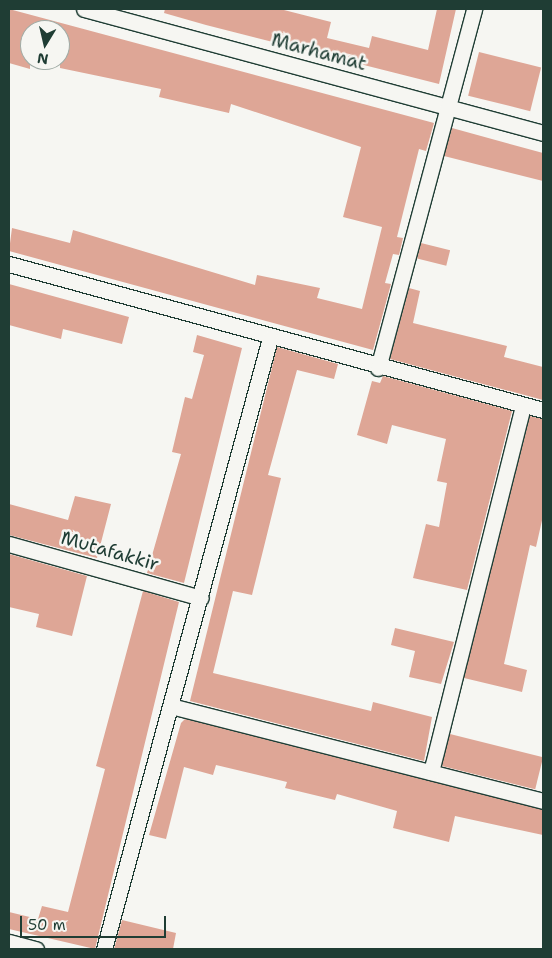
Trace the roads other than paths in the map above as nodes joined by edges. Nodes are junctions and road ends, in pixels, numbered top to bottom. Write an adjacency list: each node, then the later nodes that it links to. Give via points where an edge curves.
1 (84, 9): 3 (street, Marhamat)
2 (474, 9): 3 (street)
3 (451, 109): 4 (street, Marhamat); 7 (street)
4 (543, 133)
5 (9, 264): 6 (street)
6 (270, 338): 7 (street); 11 (street)
7 (378, 368): 8 (street)
8 (523, 405): 9 (street); 13 (street)
9 (543, 410)
10 (9, 544): 11 (street, Mutafakkir)
11 (201, 598): 12 (street)
12 (170, 706): 13 (street); 17 (street)
13 (431, 772): 14 (street)
14 (543, 801)
15 (9, 942): 16 (street)
16 (36, 949)
17 (104, 949)

